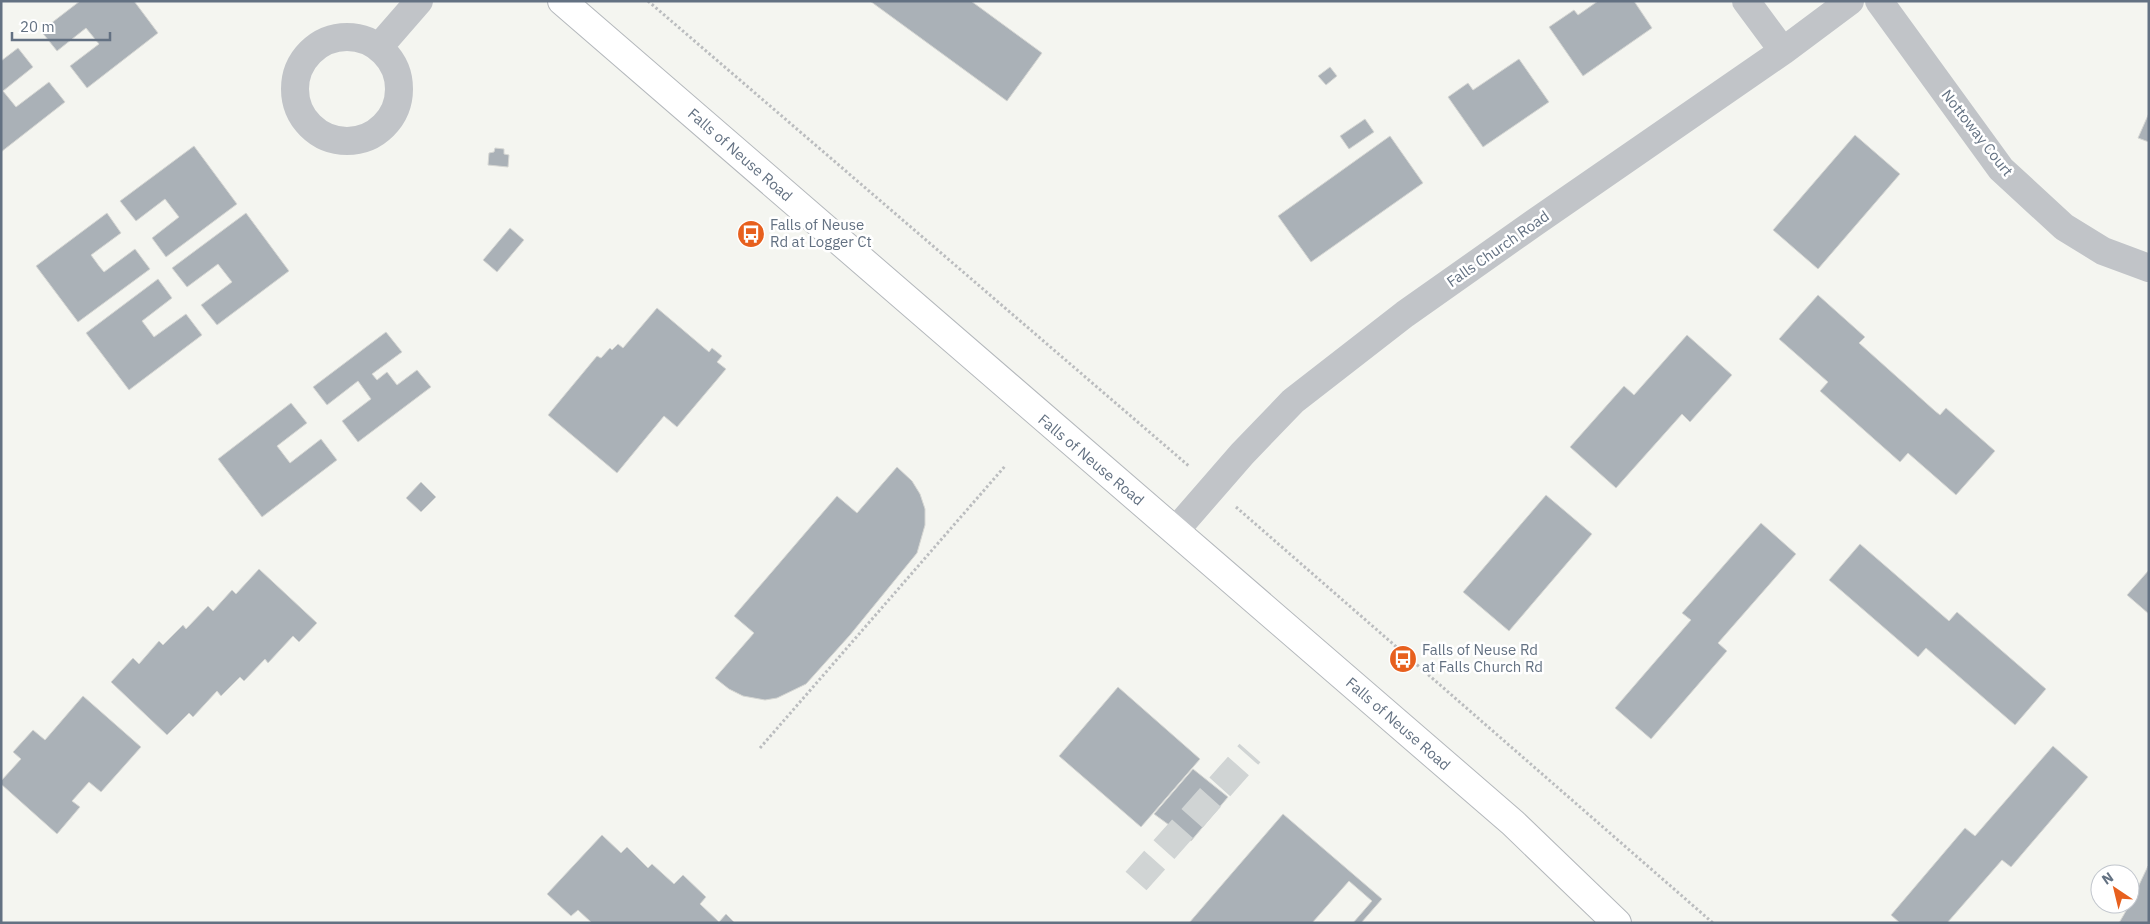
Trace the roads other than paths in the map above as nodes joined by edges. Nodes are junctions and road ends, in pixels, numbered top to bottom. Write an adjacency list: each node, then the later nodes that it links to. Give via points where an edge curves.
1 (419, 1): 6 (street)
2 (562, 1): 9 (main road, Falls of Neuse Road)
3 (1746, 1): 7 (street)
4 (1850, 1): 7 (street, Falls Church Road)
5 (1879, 1): 8 (street, Nottoway Court, via 2002,169 2064,227 2104,251)
6 (379, 47)
7 (1783, 51): 9 (street, Falls Church Road, via 1405,314 1293,401)
8 (2149, 268)
9 (1175, 531): 10 (main road, Falls of Neuse Road, via 1513,822)
10 (1616, 923)

